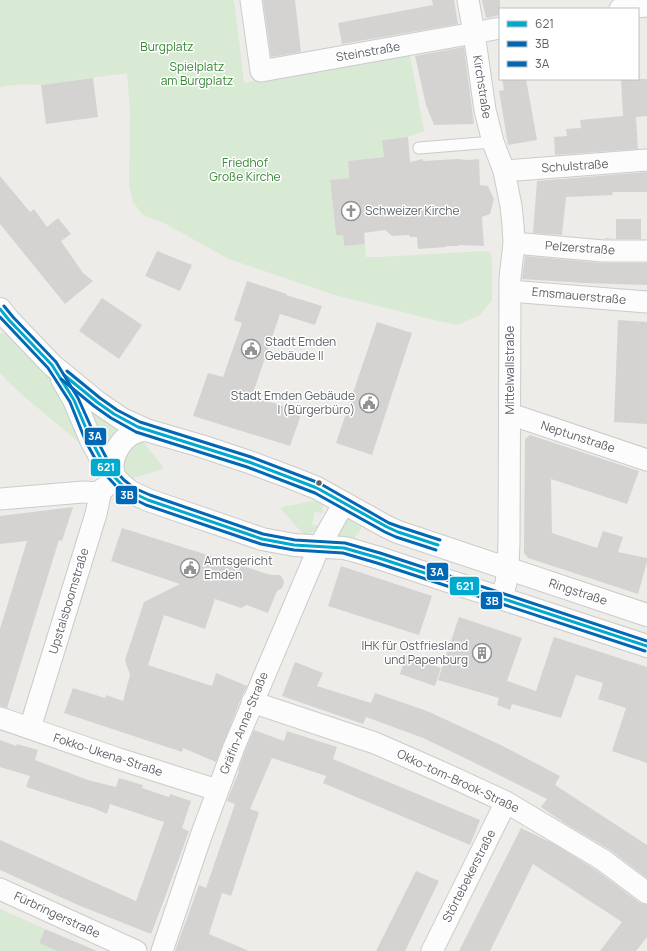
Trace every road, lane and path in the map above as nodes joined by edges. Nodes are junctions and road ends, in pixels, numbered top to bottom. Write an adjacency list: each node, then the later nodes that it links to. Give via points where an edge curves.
1 (251, 0): 6 (street, Steinstraße, via 261,71)
2 (468, 0): 6 (street, Kirchstraße)
3 (647, 6): 4 (street)
4 (629, 8)
5 (499, 28): 6 (street, Steinstraße)
6 (474, 33): 7 (street, Kirchstraße, via 485,110)
7 (493, 142): 8 (lane); 10 (street, Kirchstraße)
8 (419, 148)
9 (647, 160): 10 (street, Schulstraße)
10 (504, 171): 11 (street, Mittelwallstraße, via 511,206)
11 (514, 243): 12 (street, Pelzerstraße, via 603,251); 13 (street, Mittelwallstraße)
12 (647, 251)
13 (510, 291): 14 (street, Emsmauerstraße); 17 (street, Mittelwallstraße)
14 (647, 302)
15 (3, 318): 16 (street, Ringstraße)
16 (52, 365): 18 (street, Ringstraße, via 102,406); 20 (street, Ringstraße, via 74,400 106,468)
17 (510, 414): 19 (street, Neptunstraße); 24 (street, Mittelwallstraße)
18 (146, 430): 20 (street, via 130,434 118,449); 22 (street, Ringstraße, via 256,464 317,488)
19 (647, 460)
20 (108, 486): 21 (street, via 83,492); 23 (street, Ringstraße, via 262,539); 30 (street, Upstalsboomstraße, via 96,514)
21 (0, 499)
22 (344, 503): 23 (street, Gräfin-Anna-Straße); 24 (street, Ringstraße, via 398,532)
23 (319, 547): 25 (street, Ringstraße, via 352,550); 28 (street, Gräfin-Anna-Straße)
24 (508, 569): 25 (street); 26 (street, Ringstraße)
25 (501, 599): 27 (street, Ringstraße)
26 (647, 615)
27 (646, 642)
28 (252, 702): 31 (street, Gräfin-Anna-Straße); 32 (street, Okko-tom-Brook-Straße, via 375,743)
29 (0, 718): 30 (street, Fokko-Ukena-Straße)
30 (30, 728): 31 (street, Fokko-Ukena-Straße)
31 (217, 790): 36 (street, Gräfin-Anna-Straße)
32 (506, 802): 34 (street, Okko-tom-Brook-Straße, via 603,860); 37 (street, Störtebekerstraße)
33 (0, 889): 35 (street, Fürbringerstraße)
34 (647, 893)
35 (136, 951)
36 (162, 951)
37 (432, 951)

